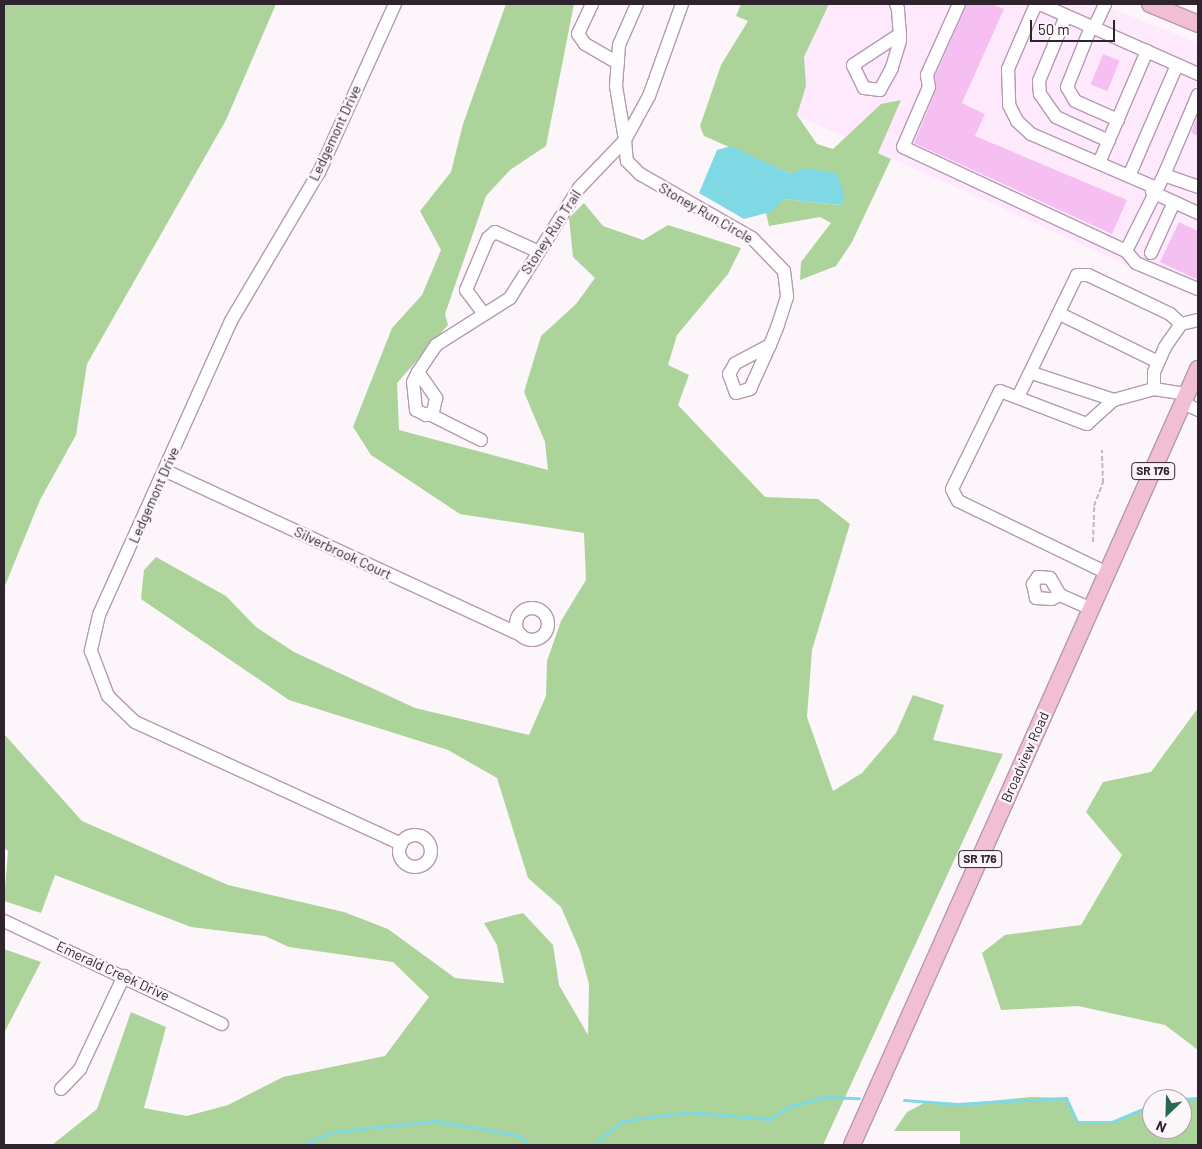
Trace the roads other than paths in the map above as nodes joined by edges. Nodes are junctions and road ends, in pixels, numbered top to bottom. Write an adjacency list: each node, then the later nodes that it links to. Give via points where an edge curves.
1 (395, 4): 50 (street, Ledgemont Drive, via 319,172 231,321)
2 (592, 4): 16 (street, via 578,34 585,44)
3 (635, 4): 16 (street, via 619,45)
4 (682, 4): 21 (street, Stoney Run Trail, via 650,96)
5 (896, 4): 14 (street)
6 (959, 4): 31 (street, via 927,75 929,87 904,147)
7 (1036, 4): 23 (street, via 1008,69 1008,105 1031,134)
8 (1040, 4): 11 (street)
9 (1105, 4): 13 (street)
10 (1150, 4): 12 (main road)
11 (1066, 16): 13 (street); 22 (street, via 1039,81 1040,94 1056,117)
12 (1197, 21)
13 (1093, 27): 15 (street); 20 (street, via 1067,87 1075,101)
14 (900, 34): 14 (street, via 892,68 880,90 864,88 853,65)
15 (1147, 51): 17 (street); 20 (street)
16 (618, 63): 21 (street)
17 (1177, 65): 18 (street); 25 (street)
18 (1198, 74)
19 (1198, 95): 24 (street)
20 (1118, 120): 22 (street)
21 (625, 140): 30 (street, Stoney Run Trail, via 579,188); 38 (street, Stoney Run Circle, via 627,161 640,174 752,238 784,271 788,297)
22 (1109, 140): 23 (street)
23 (1099, 163): 25 (street)
24 (1164, 175): 26 (street); 27 (street)
25 (1129, 176): 27 (street)
26 (1198, 187)
27 (1153, 190): 28 (street); 31 (street)
28 (1174, 202): 29 (street); 32 (street)
29 (1198, 213)
30 (537, 251): 34 (street, Stoney Run Trail, via 510,298); 34 (street, via 495,232 488,238 466,290)
31 (1126, 251): 33 (street, via 1136,263)
32 (1150, 253)
33 (1198, 289)
34 (484, 314): 41 (street, Stoney Run Trail, via 436,345)
35 (1060, 314): 37 (street, via 1077,276 1088,276 1170,314); 39 (street); 42 (street)
36 (1198, 320): 37 (street)
37 (1181, 324): 39 (street)
38 (770, 345)
39 (1158, 362): 43 (street)
40 (1198, 369): 45 (main road, Broadview Road / SR 176)
41 (418, 372): 48 (street, via 436,398); 48 (street, Stoney Run Trail, via 412,396 416,410)
42 (1032, 373): 44 (street); 46 (street)
43 (1154, 389): 45 (street); 46 (street)
44 (1019, 395): 46 (street, via 1087,424); 51 (street, via 1007,390 995,395 952,496)
45 (1185, 398): 47 (street); 51 (main road, Broadview Road / SR 176)
46 (1114, 400)
47 (1198, 410)
48 (429, 414): 49 (street)
49 (481, 440)
50 (166, 471): 54 (street, Silverbrook Court); 55 (street, Ledgemont Drive, via 93,635 96,675 108,696 135,722)
51 (1107, 573): 53 (main road, Broadview Road / SR 176)
52 (1060, 595): 53 (street)
53 (1092, 609): 60 (main road, Broadview Road / SR 176)
54 (521, 635)
55 (400, 844)
56 (4, 920): 57 (street, Emerald Creek Drive)
57 (124, 976): 58 (street, Emerald Creek Drive); 59 (street, via 80,1069)
58 (222, 1024)
59 (61, 1089)
60 (852, 1145)

